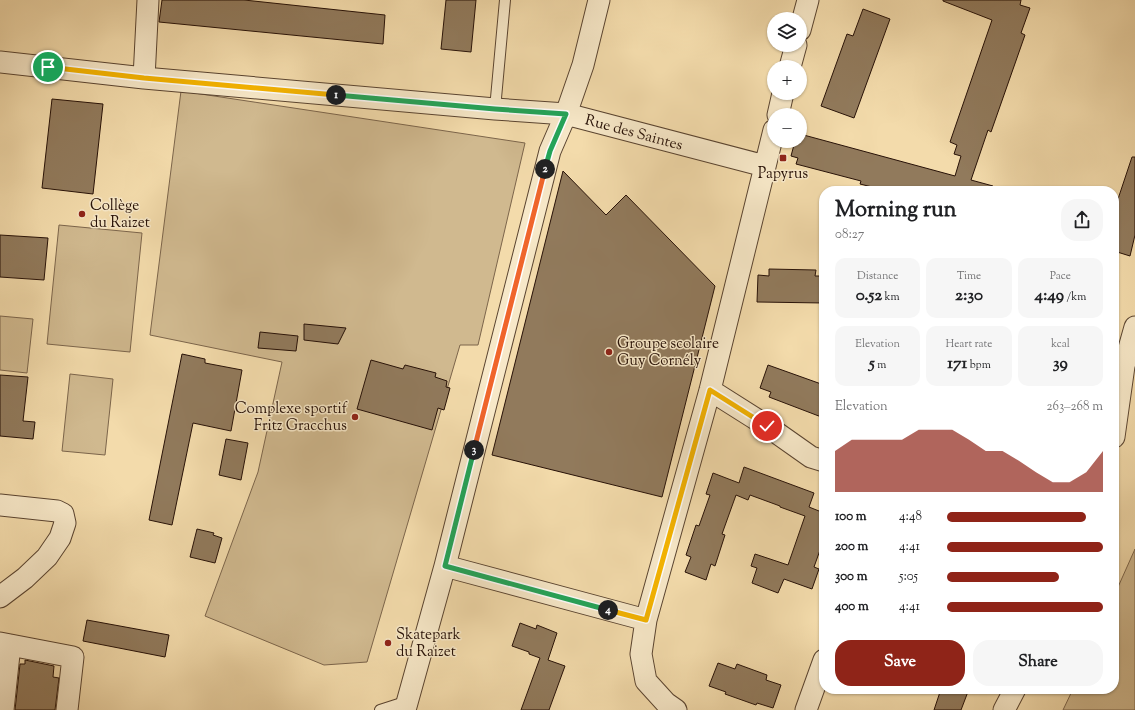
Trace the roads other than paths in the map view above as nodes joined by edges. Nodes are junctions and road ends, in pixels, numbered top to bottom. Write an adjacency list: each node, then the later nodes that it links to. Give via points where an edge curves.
1 (148, 0): 7 (street)
2 (505, 0): 8 (lane)
3 (599, 0): 9 (street, via 583,65)
4 (808, 0): 5 (street)
5 (805, 12)
6 (0, 62): 7 (street, Rue des Saintes)
7 (144, 78): 8 (street, Rue des Saintes)
8 (495, 109): 9 (street, Rue des Saintes)
9 (566, 114): 11 (street, Rue des Saintes); 17 (street, via 550,151)
10 (769, 148): 11 (street)
11 (764, 166): 13 (street)
12 (1135, 326): 14 (street, via 1124,366)
13 (710, 390): 15 (street, via 811,457); 19 (street)
14 (1119, 402)
15 (819, 459)
16 (0, 505): 18 (street, via 57,511 63,514 65,523 60,538 47,557)
17 (445, 566): 19 (street); 23 (street)
18 (0, 597)
19 (646, 620): 27 (street, via 641,654 646,681)
20 (5, 644): 24 (street); 25 (street, via 73,657)
21 (819, 674): 28 (street)
22 (1012, 694): 29 (street)
23 (407, 705): 26 (lane)
24 (4, 710)
25 (67, 710)
26 (380, 710)
27 (676, 710)
28 (806, 710)
29 (1004, 710)

